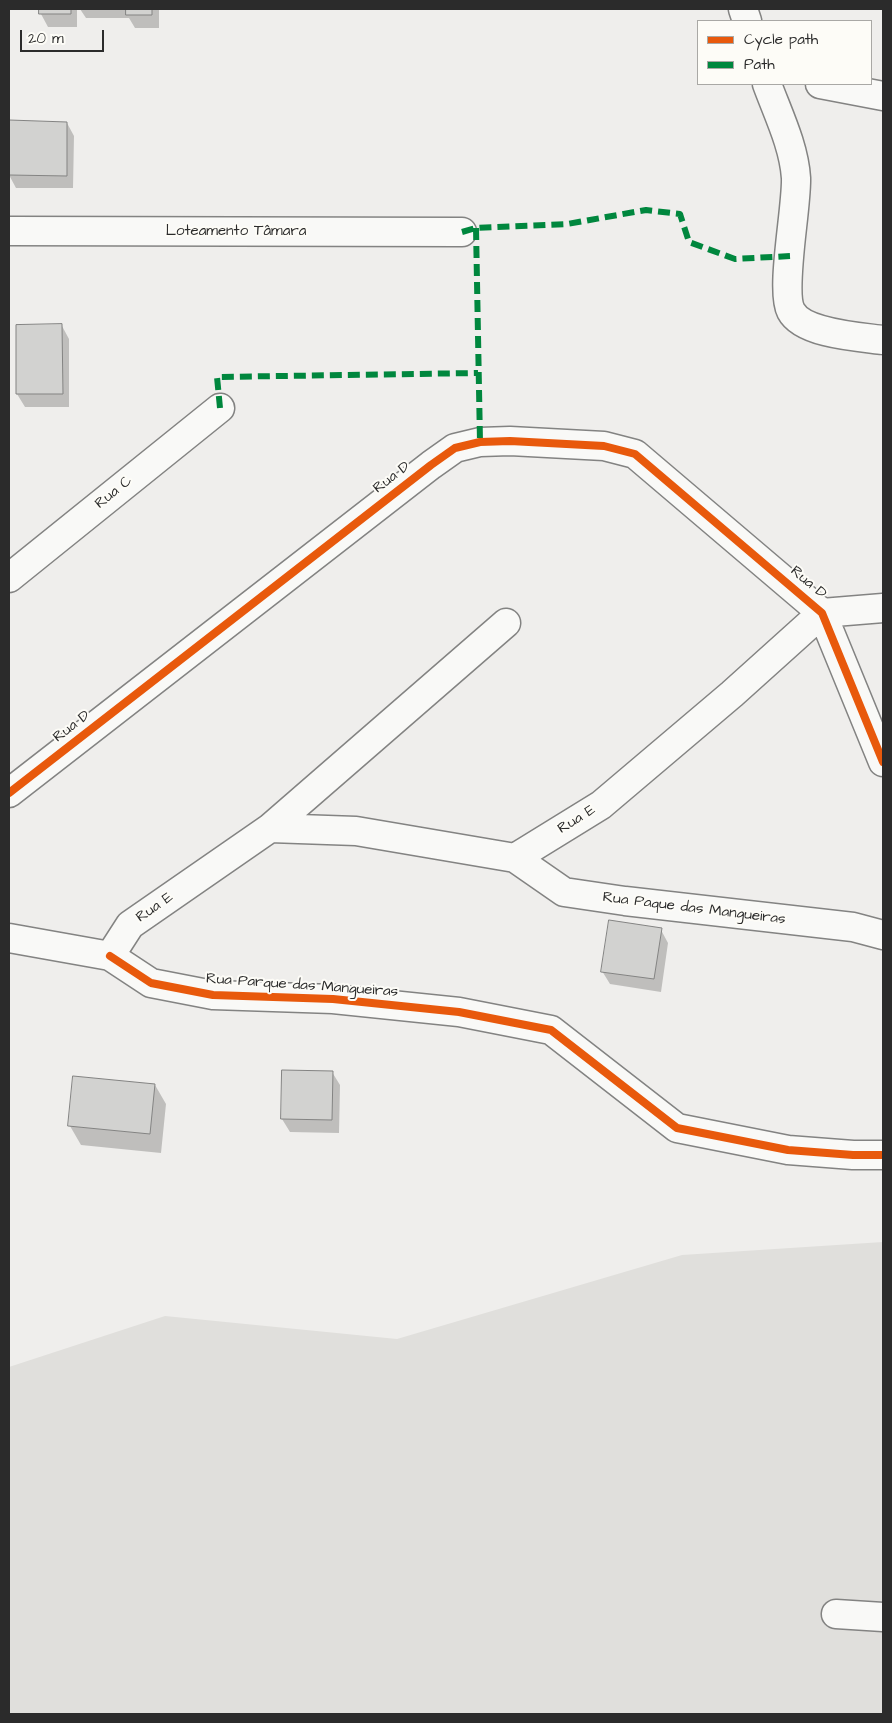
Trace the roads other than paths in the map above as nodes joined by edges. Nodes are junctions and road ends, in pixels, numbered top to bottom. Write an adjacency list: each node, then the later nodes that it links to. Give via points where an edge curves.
1 (767, 85): 6 (street, via 790,146 796,177 787,285 791,312 800,321 830,333)
2 (825, 85): 3 (street)
3 (883, 96)
4 (9, 231): 5 (street, Loteamento Tâmara)
5 (462, 232)
6 (883, 340)
7 (220, 408): 8 (street, Rua C)
8 (9, 578)
9 (883, 608): 10 (street)
10 (822, 613): 12 (street); 13 (street, Rua D, via 635,454 604,446 480,442 455,448 431,465); 15 (street, Rua E, via 601,805)
11 (506, 623): 14 (street, Rua E)
12 (883, 762)
13 (9, 793)
14 (270, 828): 15 (street, via 356,831); 18 (street, Rua E, via 130,925)
15 (514, 858): 16 (street, Rua Paque das Mangueiras, via 564,892 852,927)
16 (883, 935)
17 (9, 938): 18 (street)
18 (110, 956): 19 (street, Rua Parque das Mangueiras, via 151,983 213,995 343,1000 459,1012 551,1030 678,1128 788,1150)
19 (883, 1154)
20 (836, 1614): 21 (street)
21 (883, 1617)

